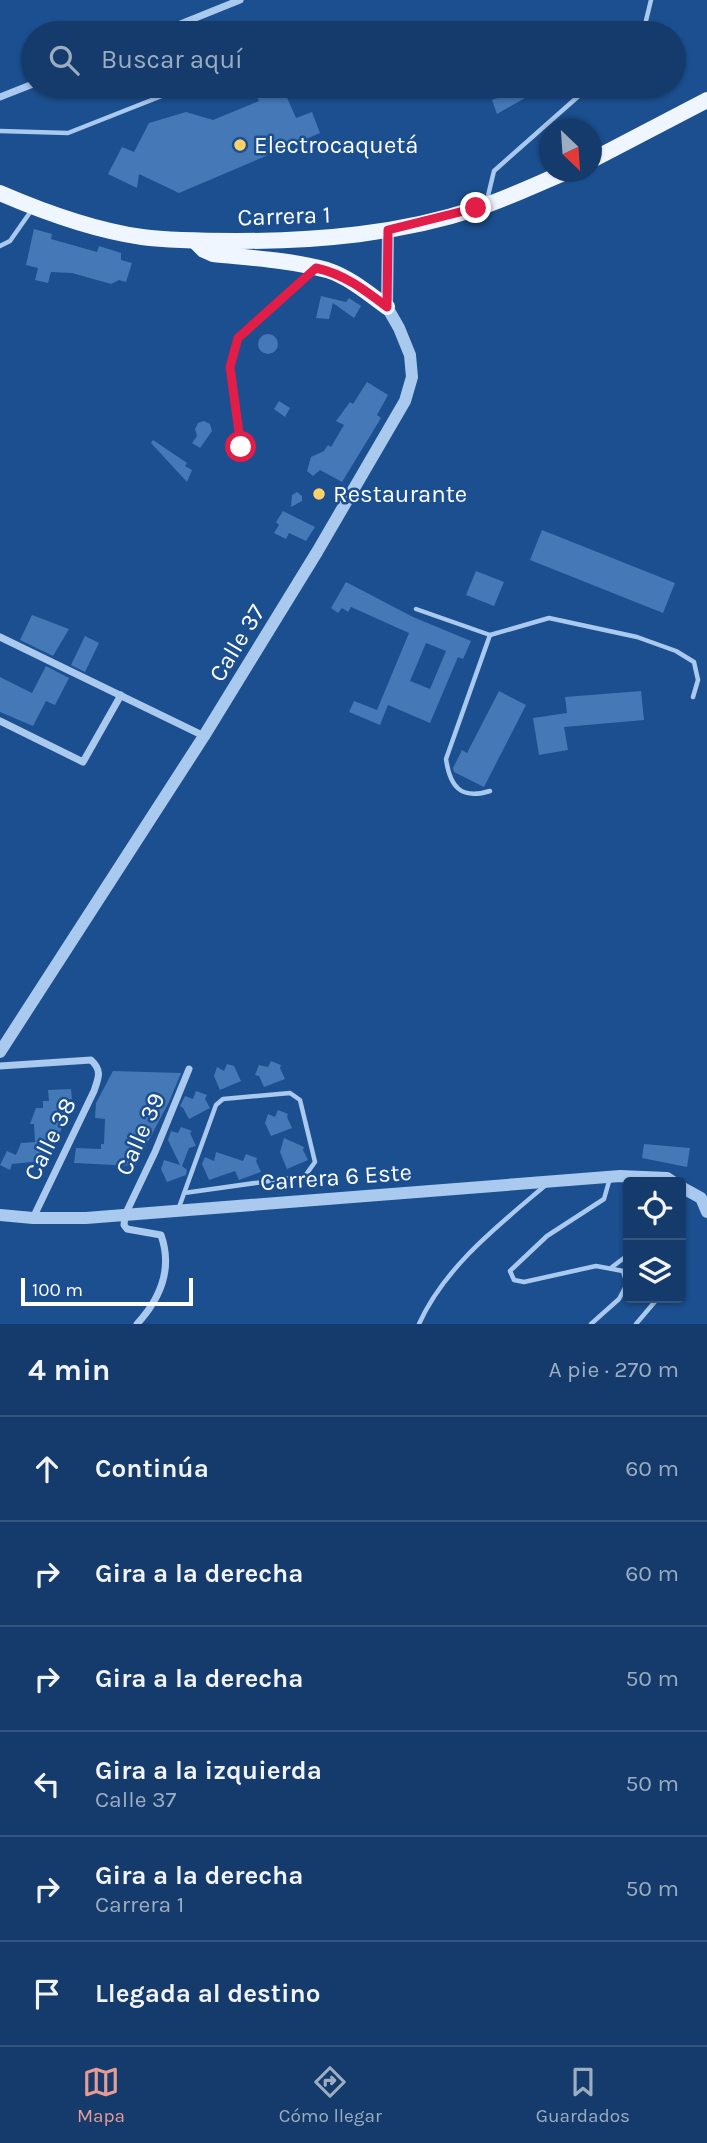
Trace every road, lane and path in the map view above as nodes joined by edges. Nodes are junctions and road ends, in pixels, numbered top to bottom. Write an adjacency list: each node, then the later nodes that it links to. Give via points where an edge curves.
1 (240, 0): 3 (street)
2 (651, 0): 4 (lane)
3 (188, 21)
4 (646, 21)
5 (21, 89): 6 (street)
6 (0, 97)
7 (157, 98): 10 (lane, via 68,133)
8 (576, 98): 14 (lane, via 494,171)
9 (707, 100): 11 (main road)
10 (0, 131)
11 (602, 155)
12 (542, 182): 14 (main road, Carrera 1)
13 (0, 193): 15 (main road, Carrera 1)
14 (486, 205): 16 (main road, Carrera 1)
15 (34, 207): 17 (main road, Carrera 1, via 129,234); 18 (lane, via 10,242)
16 (388, 230): 17 (main road, Carrera 1, via 334,238); 20 (street, Calle 37)
17 (195, 241): 19 (main road, via 214,254)
18 (0, 246)
19 (316, 268): 20 (main road, via 359,285); 21 (lane, via 238,338 230,367)
20 (387, 307): 28 (street, Calle 37, via 410,355 405,401)
21 (241, 447)
22 (415, 609): 23 (lane)
23 (490, 635): 26 (lane, via 549,618 638,637 694,662 698,680); 29 (lane, via 446,759 448,776 456,788 475,796)
24 (0, 637): 25 (street)
25 (121, 695): 27 (street, via 83,762); 28 (street)
26 (693, 697)
27 (0, 722)
28 (204, 736): 30 (street, Calle 37)
29 (490, 791)
30 (0, 1052)
31 (0, 1066): 42 (street, Calle 38, via 91,1060 100,1075)
32 (189, 1069): 40 (street, Calle 39)
33 (610, 1177): 34 (street, Carrera 6 Este); 35 (street, Carrera 6 Este); 44 (lane, via 604,1199 547,1236 510,1271 514,1280 524,1282 596,1266)
34 (623, 1177)
35 (551, 1182): 38 (street, Carrera 6 Este); 47 (lane, via 456,1267)
36 (686, 1189): 39 (street, via 701,1198)
37 (184, 1193): 37 (lane, via 305,1176 315,1162 300,1100 290,1093 223,1099 216,1105); 38 (lane)
38 (177, 1210): 40 (street, Carrera 6 Este)
39 (707, 1212)
40 (125, 1214): 42 (street, Carrera 6 Este); 46 (street, via 127,1229 161,1235 166,1249 165,1278 151,1308)
41 (0, 1216): 42 (street, Carrera 6 Este)
42 (33, 1218)
43 (623, 1259): 44 (lane)
44 (611, 1268): 48 (lane, via 622,1271 626,1284 619,1299)
45 (654, 1303): 49 (lane)
46 (137, 1324)
47 (419, 1324)
48 (591, 1324)
49 (636, 1324)

